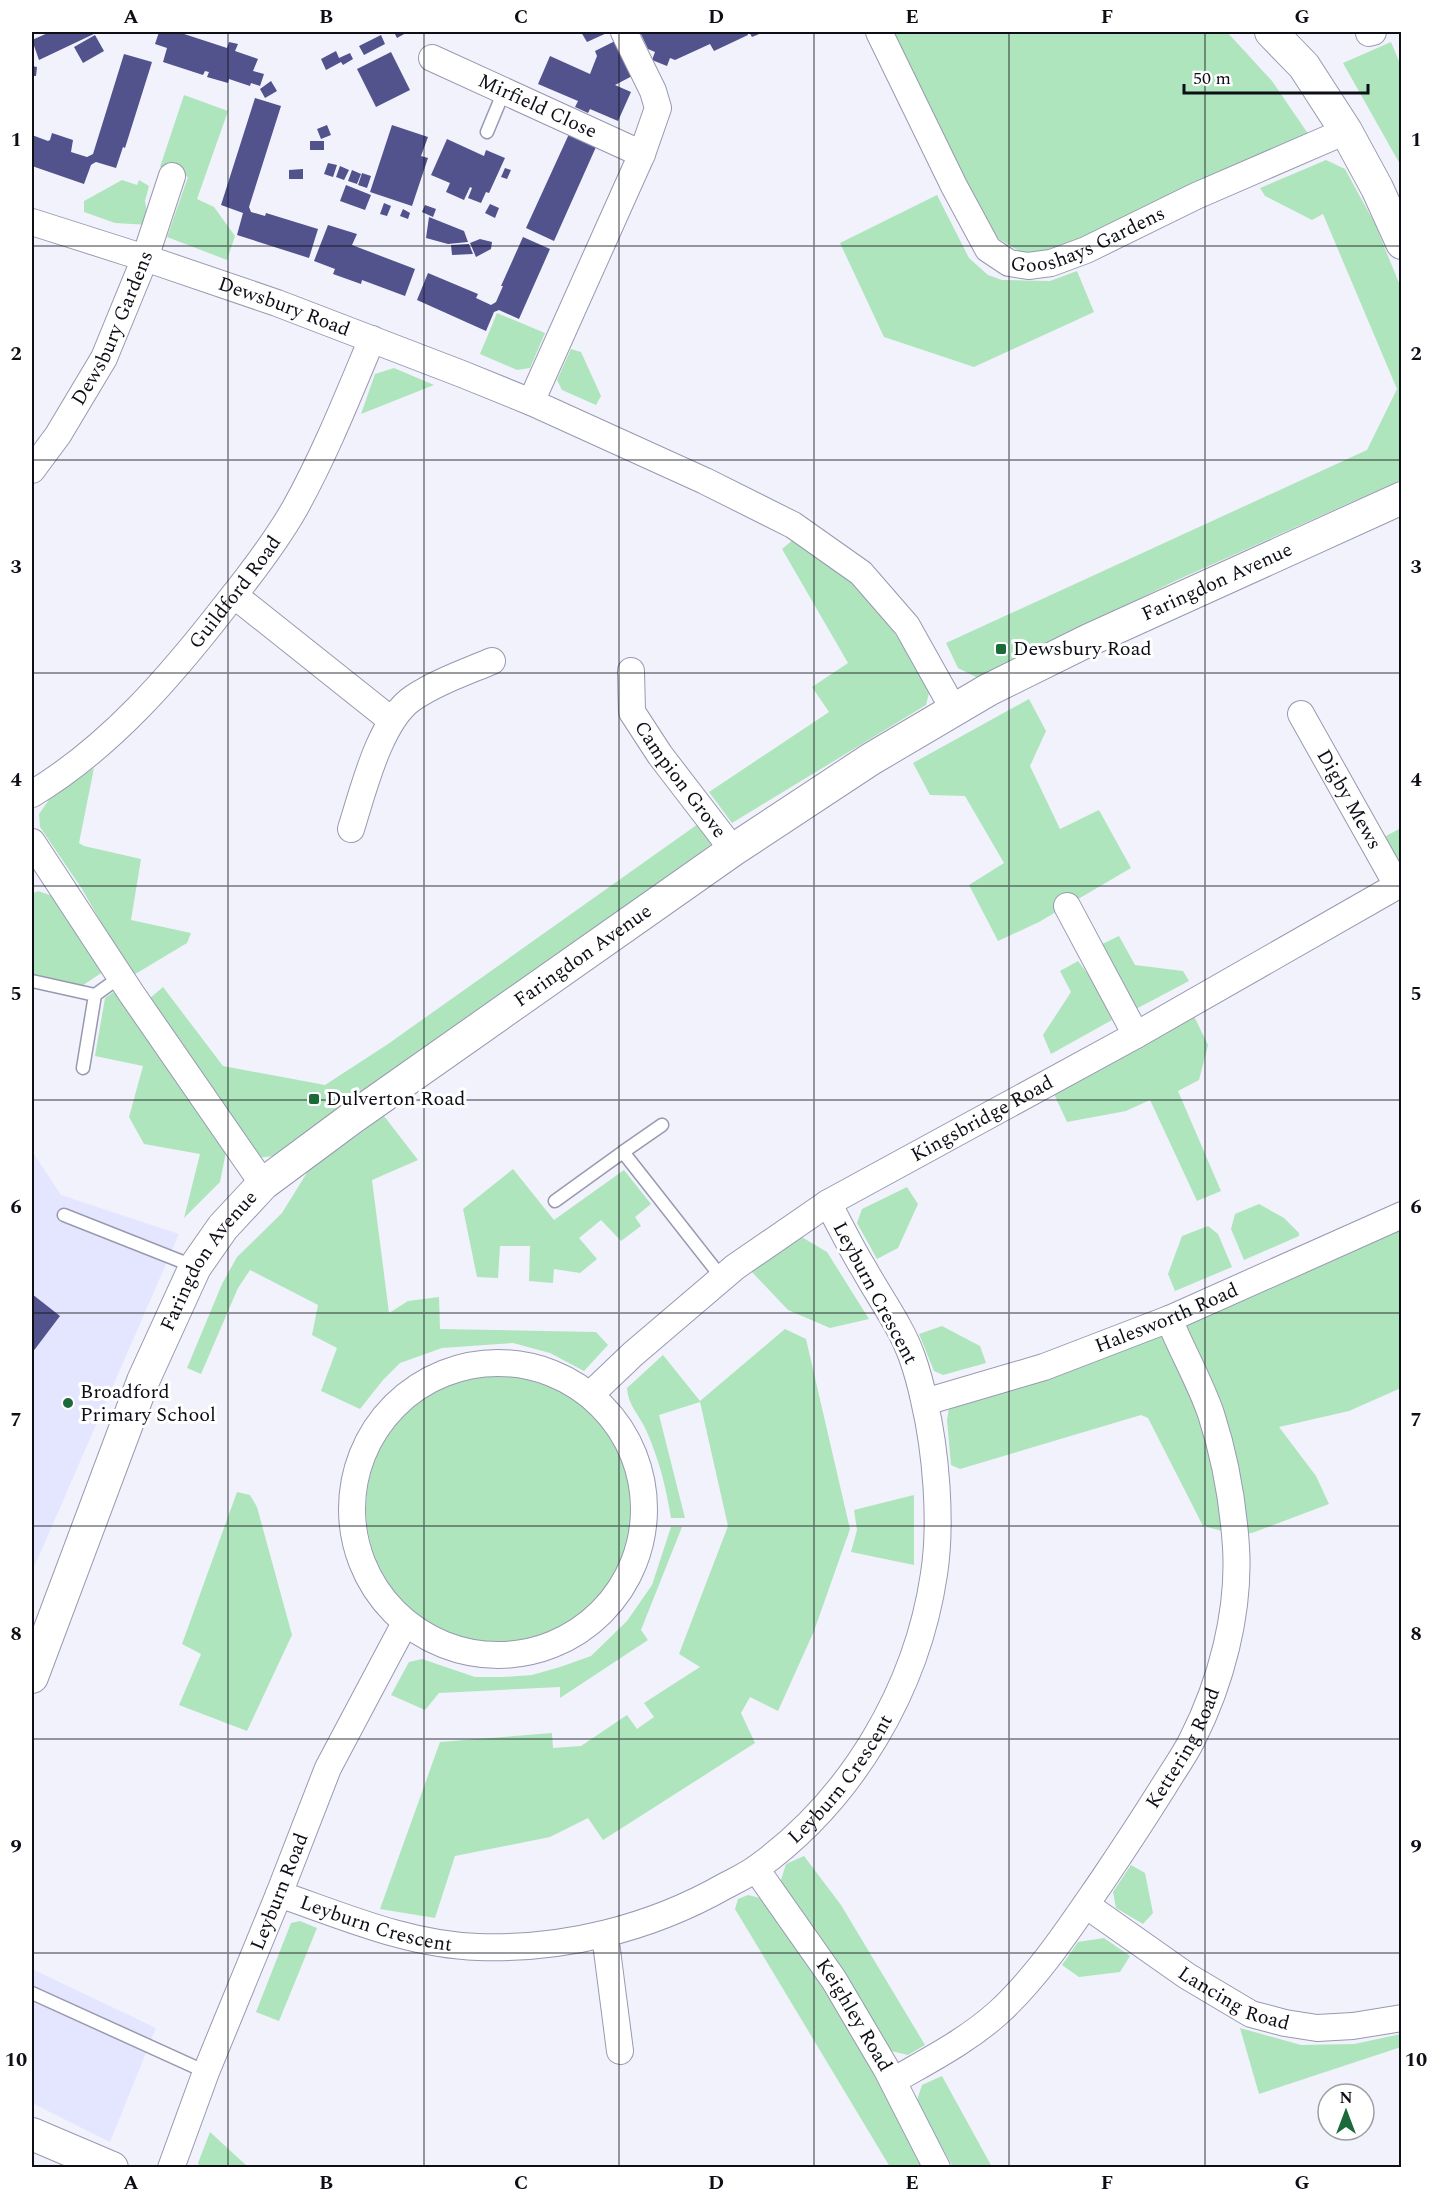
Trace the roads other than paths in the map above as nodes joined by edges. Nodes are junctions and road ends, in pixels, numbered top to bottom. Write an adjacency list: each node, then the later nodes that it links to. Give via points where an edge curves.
1 (624, 32): 8 (street, via 658,108)
2 (879, 32): 6 (street, Gooshays Gardens, via 988,249 1009,263 1028,266 1068,257)
3 (1271, 32): 6 (street, via 1304,66)
4 (432, 58): 5 (street, Mirfield Close)
5 (504, 91): 7 (lane); 8 (street, Mirfield Close)
6 (1346, 131): 11 (street)
7 (487, 132)
8 (642, 153): 14 (street)
9 (172, 176): 12 (street, Dewsbury Gardens)
10 (32, 222): 12 (street, Dewsbury Road)
11 (1401, 243)
12 (145, 258): 13 (street, Dewsbury Road); 15 (street, Dewsbury Gardens, via 104,358)
13 (372, 339): 14 (street, Dewsbury Road); 17 (street, Guildford Road, via 319,464 269,550)
14 (531, 402): 20 (street, Dewsbury Road, via 793,525 861,573 907,626)
15 (32, 470)
16 (1401, 498): 20 (street, Faringdon Avenue, via 1089,640)
17 (234, 595): 22 (street); 23 (street, Guildford Road, via 125,722)
18 (492, 661): 22 (street, via 412,699)
19 (631, 671): 25 (street, Campion Grove, via 632,712)
20 (954, 710): 25 (street, Faringdon Avenue, via 871,759)
21 (1301, 714): 27 (street, Digby Mews)
22 (391, 720): 24 (street)
23 (32, 794)
24 (351, 829)
25 (733, 850): 36 (street, Faringdon Avenue)
26 (36, 858): 29 (street)
27 (1399, 884): 32 (street, Kingsbridge Road)
28 (1067, 906): 32 (street)
29 (120, 977): 31 (lane); 36 (street)
30 (32, 981): 31 (lane)
31 (95, 995): 33 (lane)
32 (1136, 1035): 38 (street, Kingsbridge Road)
33 (82, 1068)
34 (662, 1125): 35 (lane)
35 (623, 1152): 37 (lane); 42 (lane)
36 (263, 1184): 41 (street, Faringdon Avenue)
37 (555, 1201)
38 (828, 1203): 42 (street, Kingsbridge Road); 45 (street, Leyburn Crescent, via 912,1356)
39 (64, 1215): 41 (lane)
40 (1401, 1215): 43 (street, Halesworth Road)
41 (195, 1267): 47 (street, Faringdon Avenue, via 143,1381)
42 (722, 1278): 44 (street, Kingsbridge Road)
43 (1168, 1319): 45 (street, Halesworth Road, via 1044,1367); 50 (street, Kettering Road, via 1210,1412 1226,1468 1236,1548 1232,1616 1213,1692 1191,1742)
44 (590, 1395): 46 (street, via 553,1373 507,1362 460,1367 417,1386 383,1417 360,1457 351,1502 356,1547 374,1589); 46 (street, via 623,1432 641,1474 645,1521 635,1564 612,1603 560,1642 535,1651 501,1655 445,1646)
45 (925, 1402): 48 (street, Leyburn Crescent, via 938,1539 929,1604 916,1646 895,1704 859,1765 791,1839)
46 (405, 1623): 49 (street, Leyburn Road, via 328,1768)
47 (32, 1677)
48 (756, 1869): 51 (street, Leyburn Crescent, via 675,1911); 56 (street, Keighley Road, via 834,1980)
49 (279, 1894): 51 (street, Leyburn Crescent, via 398,1935 476,1947 523,1947); 55 (street, Leyburn Road)
50 (1086, 1905): 53 (street, Lancing Road, via 1187,1976 1251,2014 1317,2028); 56 (street, Kettering Road, via 1028,1983 998,2013 957,2044)
51 (605, 1935): 54 (street)
52 (32, 1993): 55 (lane)
53 (1401, 2018)
54 (620, 2051)
55 (206, 2072): 59 (street, Leyburn Road)
56 (893, 2081): 60 (street, Keighley Road)
57 (32, 2134): 58 (street)
58 (112, 2168)
59 (171, 2168)
60 (937, 2168)

